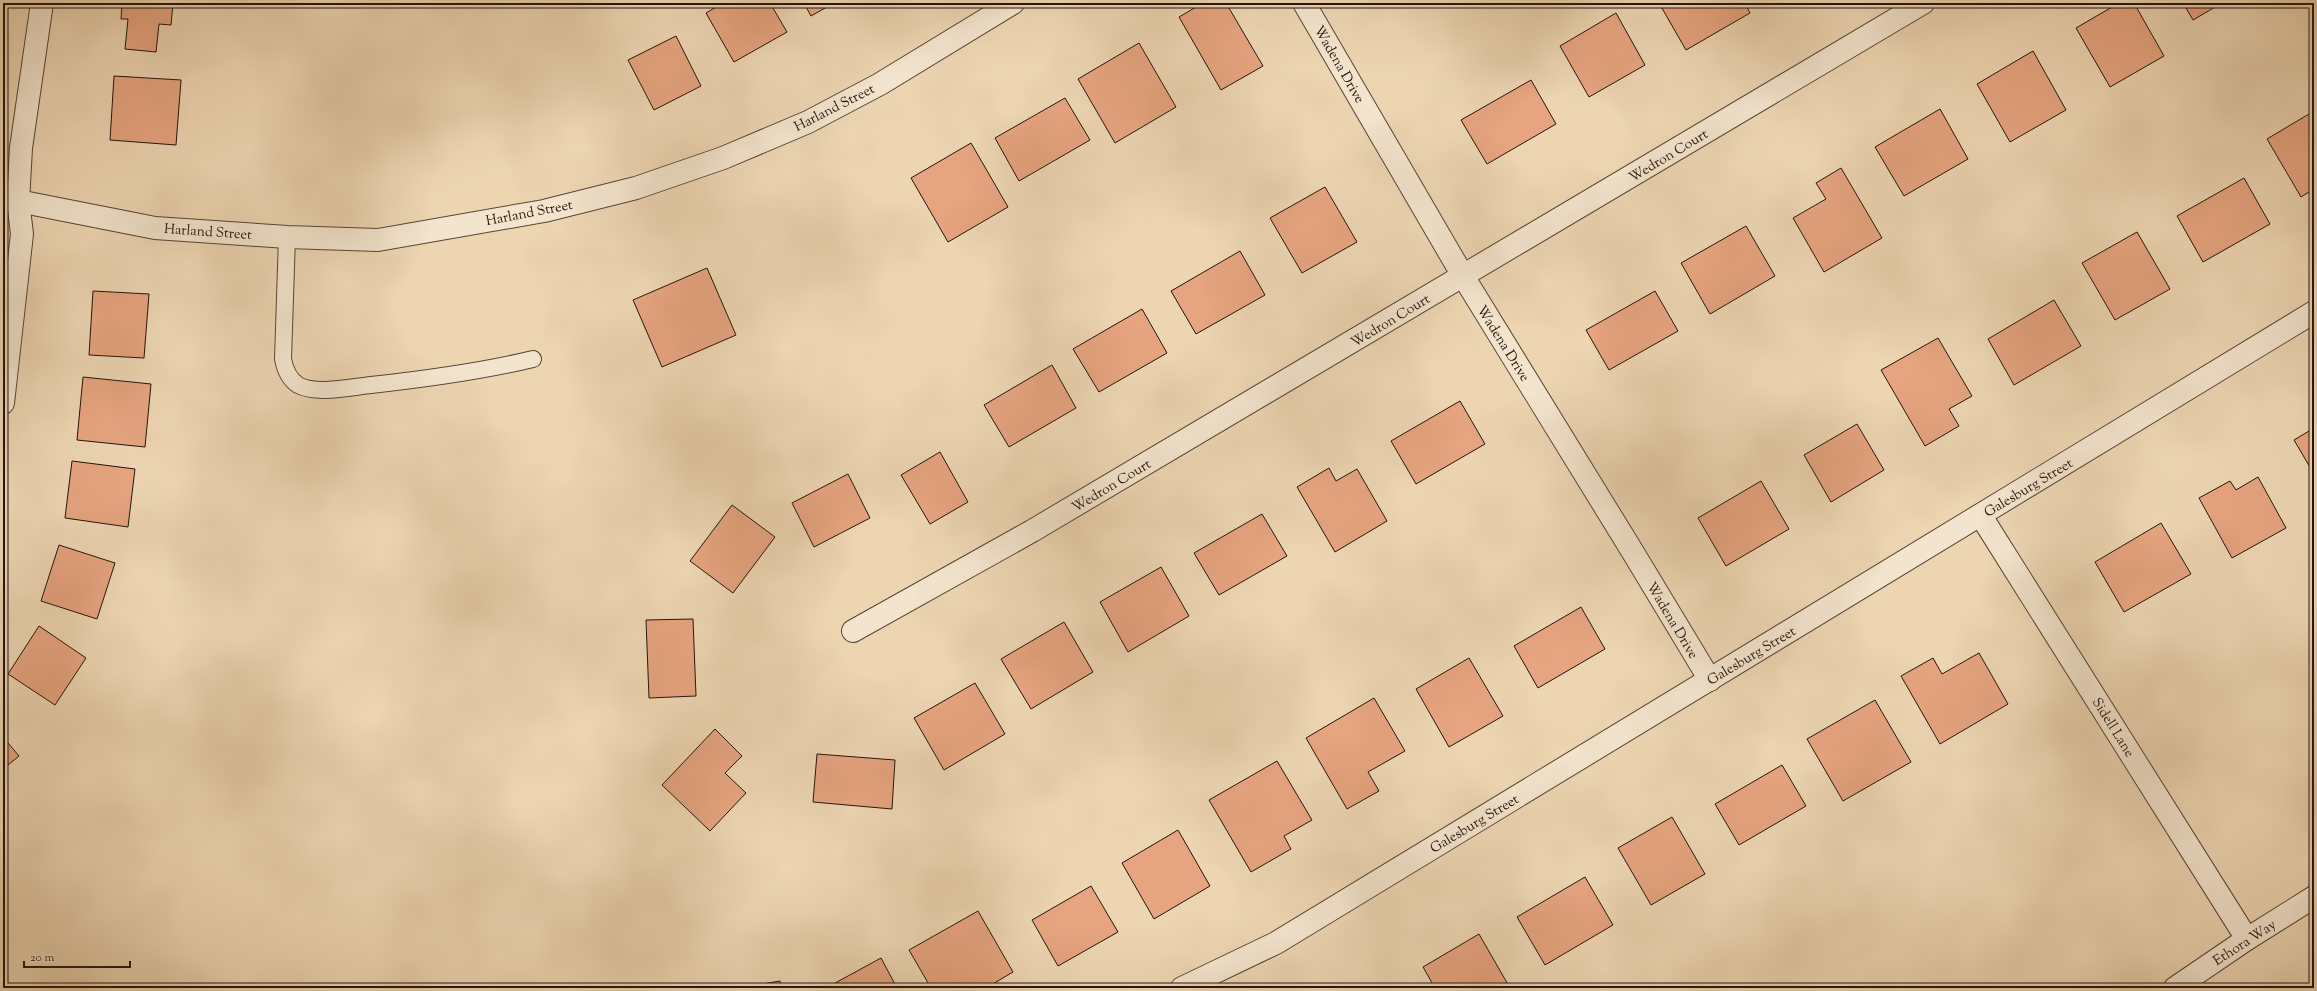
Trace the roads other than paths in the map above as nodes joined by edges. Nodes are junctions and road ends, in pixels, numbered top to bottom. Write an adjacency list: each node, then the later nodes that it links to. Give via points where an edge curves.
1 (42, 3): 5 (street)
2 (1013, 3): 6 (street, Harland Street, via 880,84 808,122 723,158 636,188 544,211 378,240)
3 (1304, 3): 7 (street, Wadena Drive)
4 (1923, 3): 7 (street, Wedron Court)
5 (11, 200): 6 (street, Harland Street, via 155,228); 10 (street, via 22,234)
6 (287, 237): 9 (lane, via 283,360 286,372 298,385 321,390 403,381 477,372)
7 (1463, 276): 12 (street, Wedron Court, via 1032,531); 13 (street, Wadena Drive)
8 (2314, 312): 11 (street, Galesburg Street)
9 (533, 359)
10 (3, 403)
11 (1981, 516): 13 (street, Galesburg Street); 15 (street, Sidell Lane)
12 (853, 631)
13 (1710, 680): 16 (street, Galesburg Street, via 1276,943)
14 (2314, 897): 15 (street, Ethora Way)
15 (2247, 939): 17 (street, Ethora Way)
16 (1182, 988)
17 (2175, 988)

